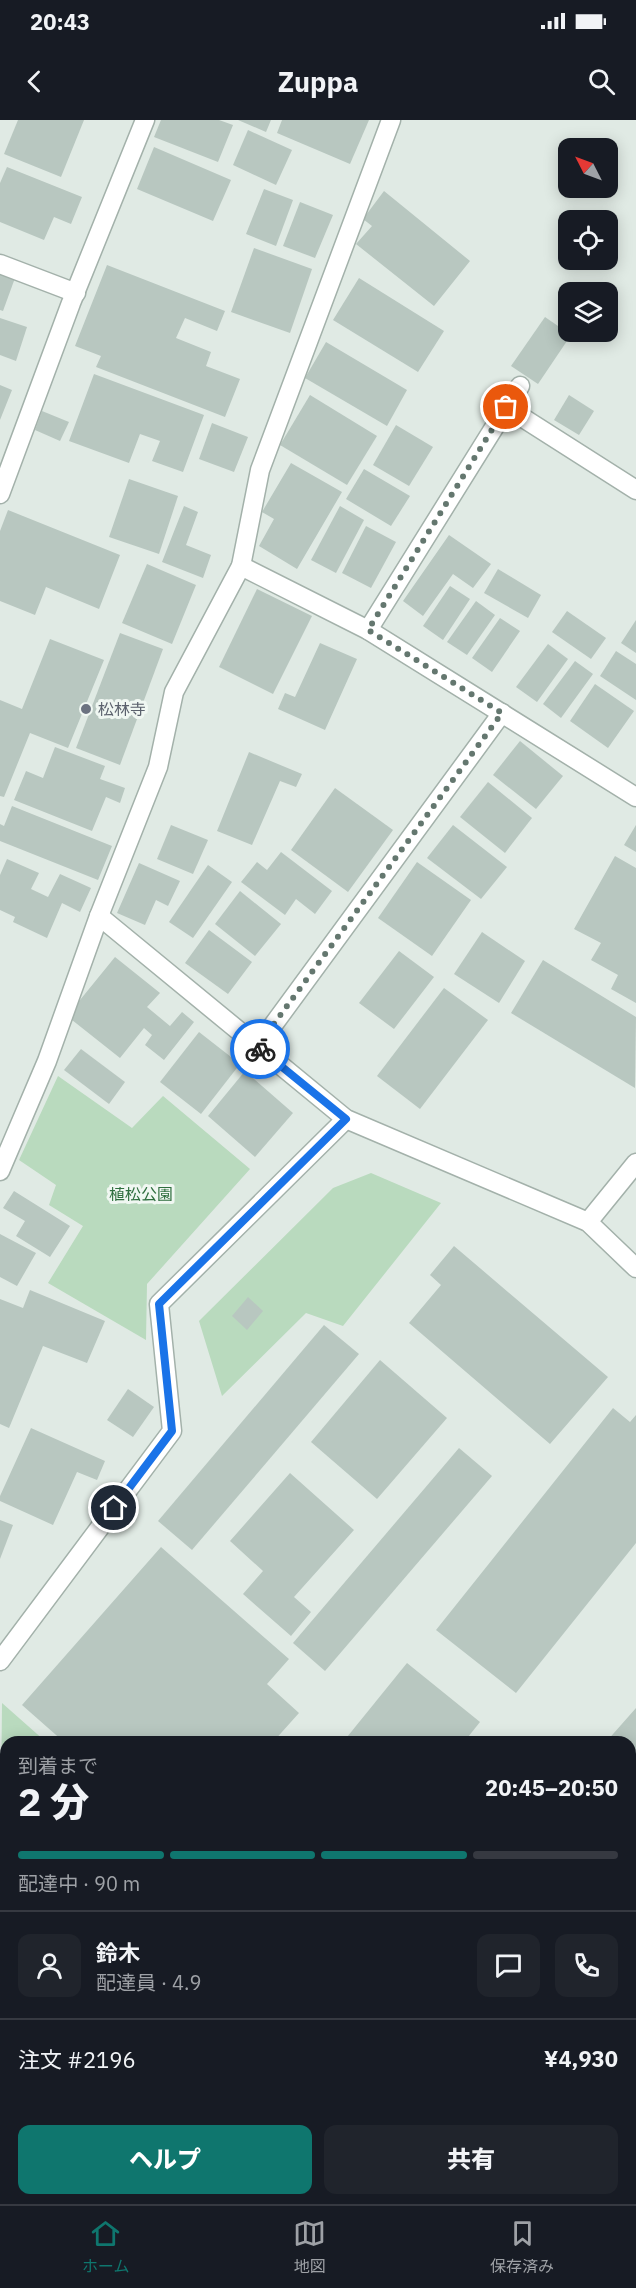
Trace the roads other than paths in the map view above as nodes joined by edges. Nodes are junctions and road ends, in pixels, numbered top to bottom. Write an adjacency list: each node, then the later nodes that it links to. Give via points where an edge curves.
1 (144, 120): 4 (street)
2 (391, 120): 9 (street, via 260,470)
3 (0, 264): 4 (street)
4 (76, 293): 8 (street)
5 (520, 386): 6 (street)
6 (506, 407): 7 (street); 10 (street)
7 (636, 490)
8 (0, 494)
9 (241, 566): 10 (street); 13 (street, via 174,692 158,767)
10 (368, 630): 11 (street)
11 (502, 713): 12 (street); 14 (street)
12 (633, 788)
13 (99, 916): 14 (street); 17 (street, via 47,1061)
14 (257, 1047): 15 (street)
15 (346, 1119): 18 (street); 20 (street, via 159,1304 172,1431)
16 (636, 1163): 18 (street)
17 (0, 1171)
18 (588, 1222): 19 (street)
19 (636, 1268)
20 (0, 1661)

